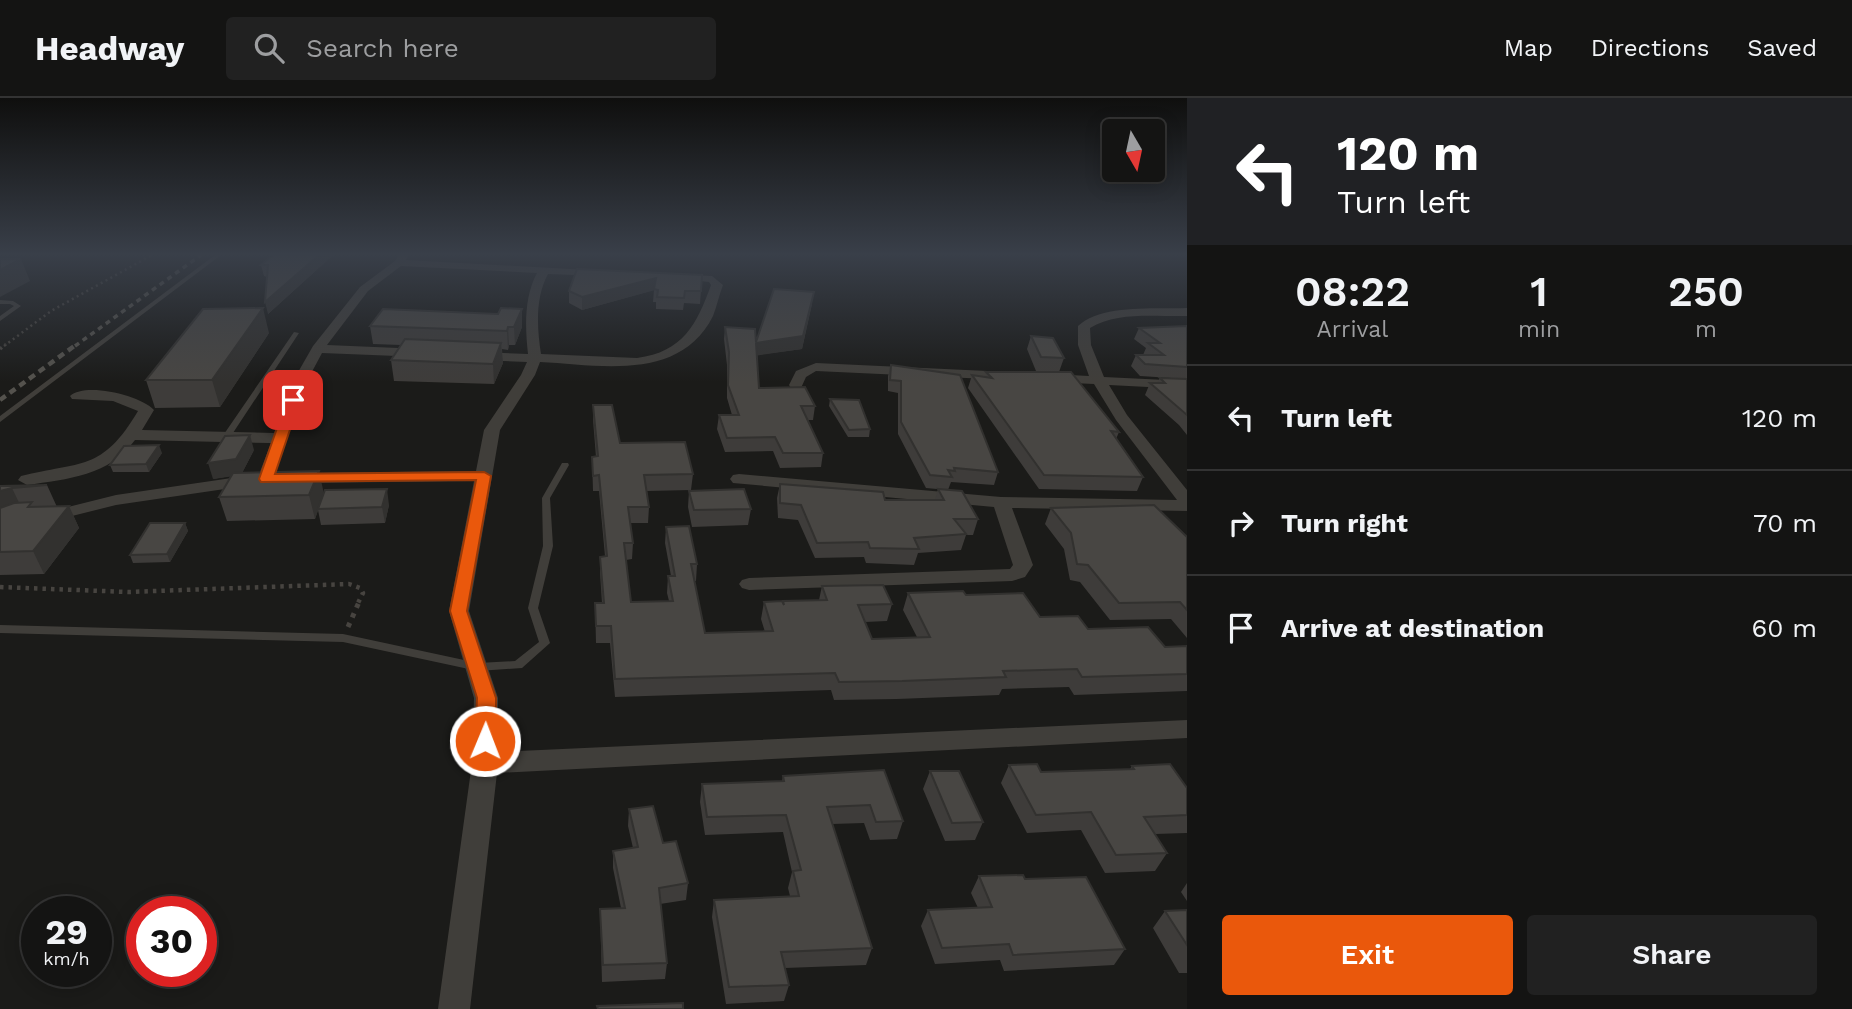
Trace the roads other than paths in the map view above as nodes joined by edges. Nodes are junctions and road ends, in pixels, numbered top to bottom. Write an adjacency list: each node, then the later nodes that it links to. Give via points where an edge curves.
1 (162, 298): 17 (lane)
2 (357, 298): 9 (street)
3 (535, 298): 12 (street, via 531,327)
4 (713, 298): 12 (street, via 706,318 690,336 657,359)
5 (0, 302): 7 (lane, via 18,306)
6 (1187, 312): 13 (street, via 1121,314 1084,326 1081,340)
7 (0, 319)
8 (296, 333): 19 (lane)
9 (318, 349): 10 (street); 20 (street)
10 (440, 354)
11 (467, 355): 12 (street)
12 (535, 358): 22 (street, via 492,430)
13 (1096, 380): 14 (street, via 816,367 805,370); 15 (street); 27 (street)
14 (796, 385)
15 (1187, 385)
16 (77, 396): 18 (street, via 135,401 146,410)
17 (0, 420)
18 (133, 435): 19 (street); 25 (street, via 99,466)
19 (226, 437): 20 (street)
20 (279, 438): 23 (street)
21 (565, 465): 31 (lane, via 546,498 548,546 533,608 545,643 518,665)
22 (484, 476): 23 (street); 31 (street, via 459,611)
23 (266, 479): 28 (street, via 116,500)
24 (739, 479): 26 (street)
25 (27, 480)
26 (1001, 502): 27 (street); 29 (street, via 1023,565 1012,575)
27 (1187, 504)
28 (0, 524)
29 (749, 584)
30 (0, 629): 31 (lane, via 343,638)
31 (478, 667): 33 (street, via 486,698)
32 (1186, 730): 33 (street)
33 (485, 763): 34 (street)
34 (454, 1009)

